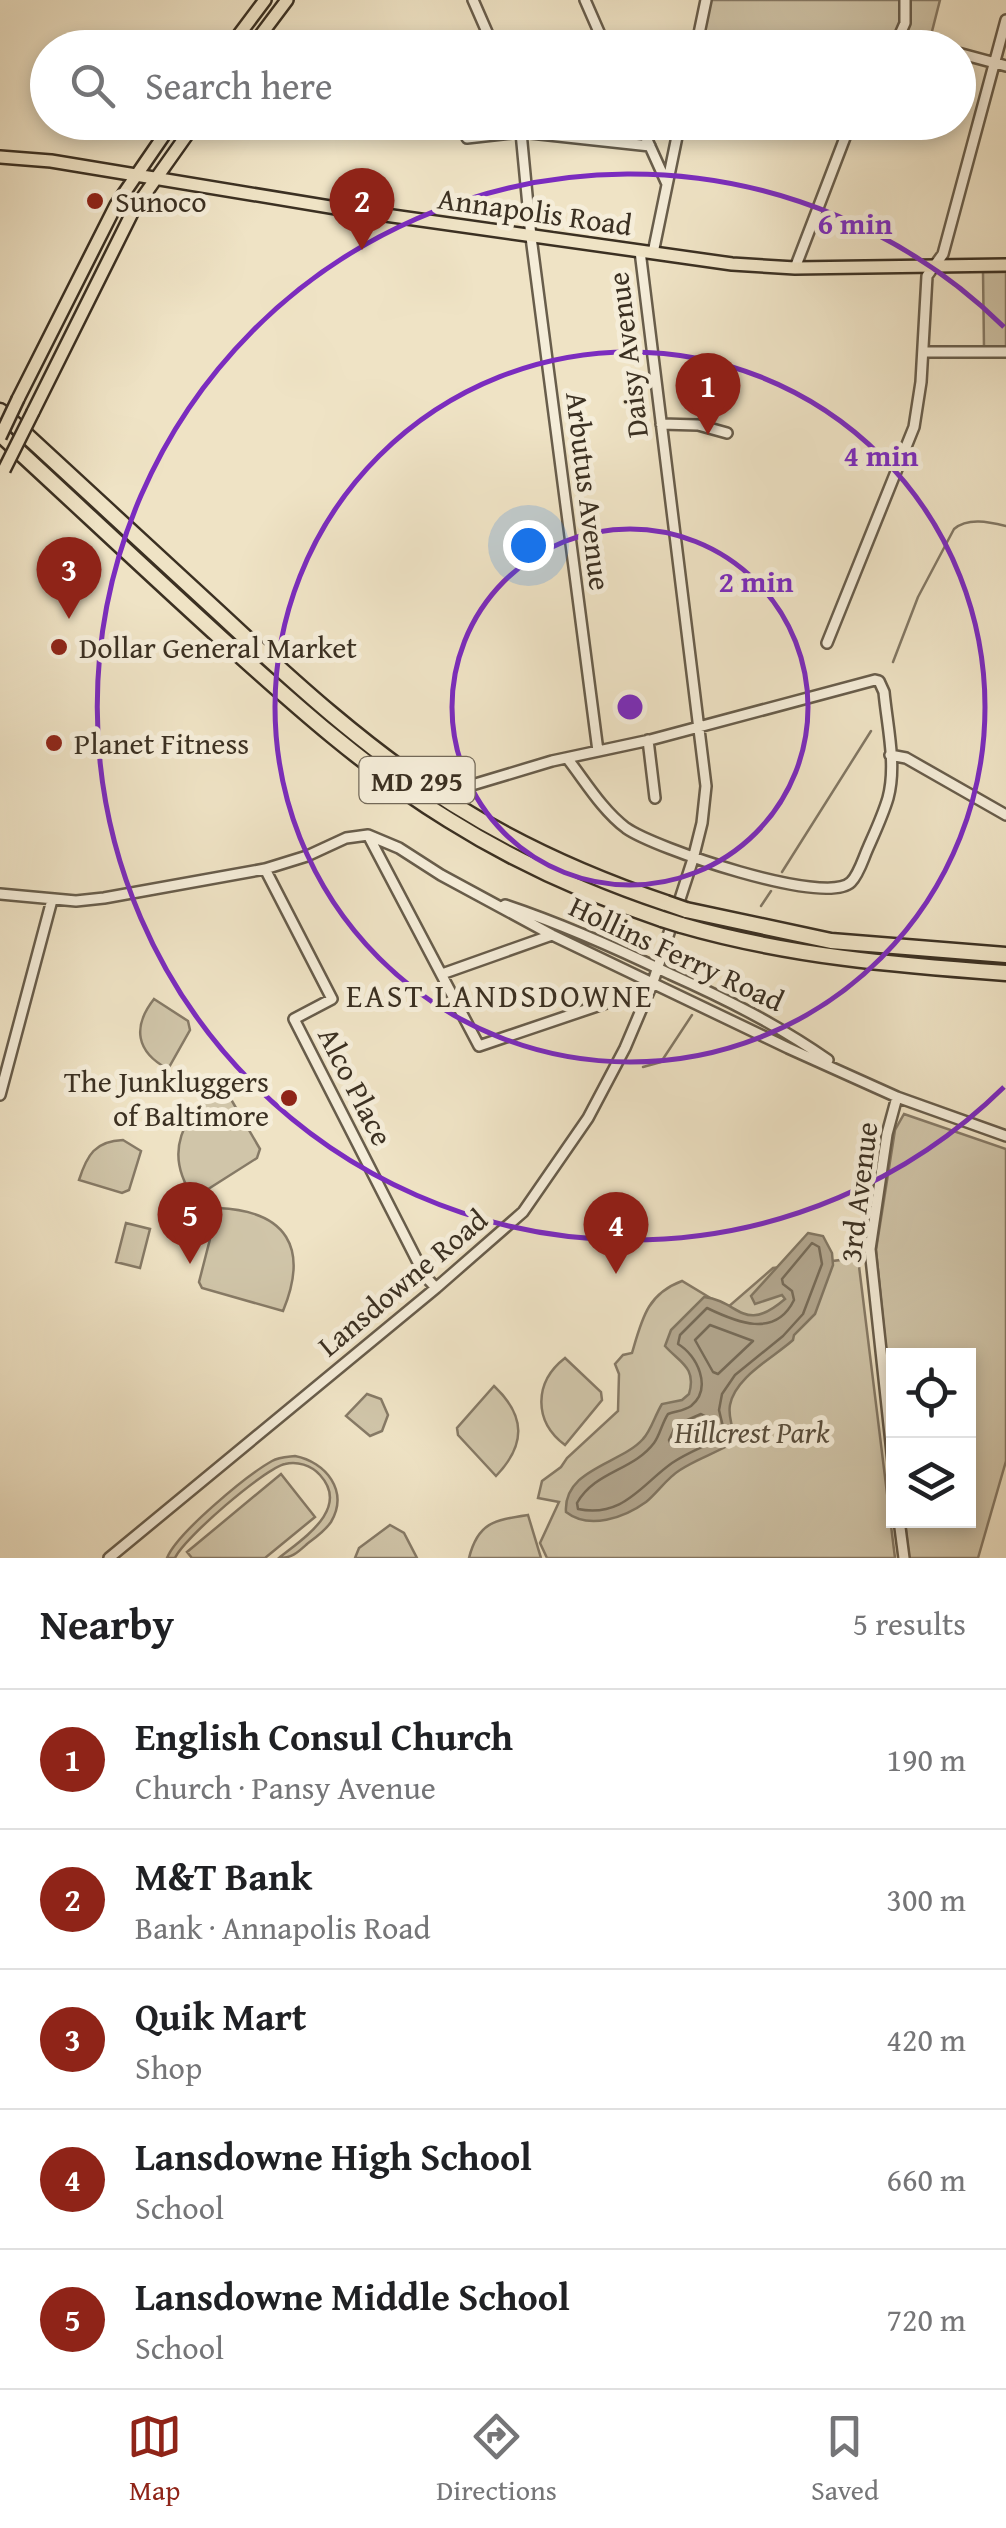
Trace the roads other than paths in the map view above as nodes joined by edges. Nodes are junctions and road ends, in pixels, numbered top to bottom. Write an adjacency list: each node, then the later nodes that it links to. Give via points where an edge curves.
1 (265, 0): 8 (main road)
2 (286, 0): 9 (main road)
3 (473, 0): 10 (street)
4 (585, 0): 11 (street)
5 (706, 0): 12 (street)
6 (905, 0): 13 (street)
7 (1006, 20): 15 (street)
8 (242, 30)
9 (265, 30)
10 (487, 30)
11 (598, 30)
12 (700, 30)
13 (903, 30)
14 (976, 57): 15 (street)
15 (995, 62): 16 (street); 17 (street)
16 (1006, 66)
17 (976, 132)
18 (160, 140): 28 (main road)
19 (183, 140): 29 (main road)
20 (521, 140): 31 (street, Arbutus Avenue)
21 (609, 140): 26 (street)
22 (648, 140): 26 (street)
23 (676, 140): 30 (street, Daisy Avenue)
24 (845, 140): 35 (street)
25 (974, 140): 34 (street)
26 (650, 146): 30 (street)
27 (0, 156): 28 (main road, Annapolis Road)
28 (135, 176): 29 (main road, Annapolis Road); 41 (main road, bridge)
29 (154, 179): 31 (main road, Annapolis Road); 42 (main road, bridge)
30 (667, 185): 32 (street, Daisy Avenue)
31 (531, 237): 32 (main road, Annapolis Road); 46 (street, Arbutus Avenue)
32 (646, 252): 35 (main road, Annapolis Road); 39 (street, Daisy Avenue)
33 (1006, 265): 34 (main road, Annapolis Road)
34 (935, 266): 35 (main road, Annapolis Road); 36 (street, via 927,276)
35 (795, 268)
36 (924, 352): 37 (street); 43 (street, via 914,427)
37 (1006, 352)
38 (0, 411): 60 (highway, MD 295, bridge, via 274,664 387,758 522,843 686,910 831,941)
39 (660, 424): 40 (street); 44 (street, Daisy Avenue)
40 (727, 433)
41 (0, 435): 62 (highway, MD 295, bridge, via 375,770 515,858 662,919 764,946)
42 (2, 473)
43 (826, 643)
44 (699, 726): 45 (street); 47 (street, via 880,681); 54 (street, Daisy Avenue, via 705,807)
45 (648, 740): 46 (street); 50 (street)
46 (598, 752): 48 (street)
47 (890, 755): 52 (street); 54 (street, via 888,799 856,876 844,887 786,883)
48 (567, 758): 49 (street); 54 (street, via 613,817 658,846)
49 (472, 786)
50 (655, 798)
51 (1006, 800): 52 (street)
52 (1003, 813)
53 (368, 836): 55 (street); 57 (street, Hollins Ferry Road); 63 (street)
54 (692, 858): 61 (street, Daisy Avenue)
55 (265, 869): 58 (street, via 104,898); 70 (street, Alco Place, via 332,999 294,1019)
56 (0, 894): 58 (street)
57 (478, 896): 59 (street, Hollins Ferry Road); 61 (street, Hollins Ferry Road, via 584,932)
58 (52, 900): 67 (street)
59 (552, 934): 63 (street); 64 (street, Hollins Ferry Road)
60 (1006, 954)
61 (658, 968): 64 (street, Daisy Avenue); 66 (street, Hollins Ferry Road, via 766,1019)
62 (1006, 972)
63 (442, 974): 65 (street, via 480,1046)
64 (653, 982): 66 (street, Hollins Ferry Road); 70 (street, Lansdowne Road, via 606,1087 571,1145 523,1212)
65 (612, 1001)
66 (846, 1073): 68 (street, Hollins Ferry Road)
67 (0, 1096)
68 (897, 1097): 69 (street, Hollins Ferry Road); 71 (street, 3rd Avenue, via 870,1249)
69 (1006, 1136)
70 (436, 1288): 73 (street, Lansdowne Road)
71 (890, 1438)
72 (900, 1528): 74 (street)
73 (109, 1558)
74 (904, 1558)

